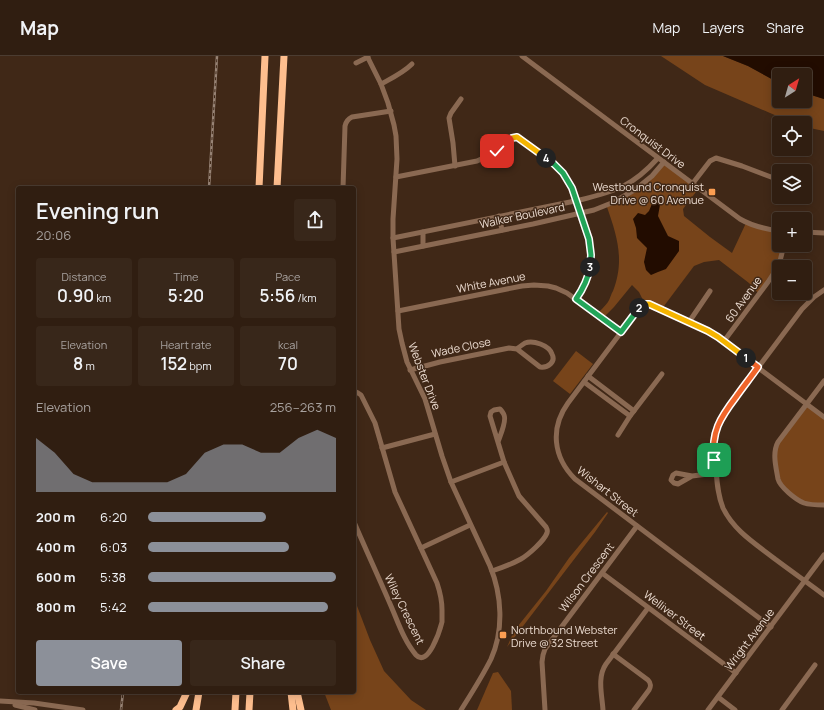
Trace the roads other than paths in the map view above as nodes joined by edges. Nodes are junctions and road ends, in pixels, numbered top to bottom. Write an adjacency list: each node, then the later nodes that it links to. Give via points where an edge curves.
1 (266, 56): 16 (highway)
2 (284, 56): 17 (highway)
3 (522, 56): 10 (street, Cronquist Drive)
4 (368, 57): 5 (street, Webster Drive); 7 (street, Webster Drive)
5 (356, 63)
6 (412, 64): 7 (street, via 401,74)
7 (381, 84): 9 (street, Webster Drive)
8 (461, 99): 12 (street, via 449,118)
9 (391, 111): 13 (street, Webster Drive, via 397,147); 18 (street, via 347,121)
10 (658, 158): 11 (street, Cronquist Drive); 19 (street, Walker Boulevard, via 639,176 621,188)
11 (664, 162): 15 (street, Cronquist Drive); 20 (street, Walker Boulevard, via 646,181 628,194 604,206)
12 (455, 166): 13 (street); 19 (street, via 484,159 517,137 557,167 568,181)
13 (396, 177): 27 (street, Webster Drive)
14 (772, 177): 15 (street, via 716,158 710,161)
15 (693, 183): 23 (street, Cronquist Drive, via 746,223)
16 (259, 186)
17 (277, 186)
18 (343, 186)
19 (576, 200): 20 (street); 21 (street, Walker Boulevard)
20 (581, 213): 22 (street, Walker Boulevard); 33 (street, via 589,239 591,260 587,280)
21 (499, 216): 22 (street); 24 (street, Walker Boulevard)
22 (502, 230): 28 (street, Walker Boulevard)
23 (772, 230)
24 (423, 232): 27 (street, Walker Boulevard); 28 (street)
25 (812, 232): 26 (street)
26 (824, 233)
27 (393, 238): 29 (street, Webster Drive)
28 (423, 246): 29 (street, Walker Boulevard)
29 (394, 252): 34 (street, Webster Drive)
30 (782, 252): 37 (street, 60 Avenue, via 779,265 768,282)
31 (824, 290): 39 (street, via 802,309)
32 (710, 291): 35 (street)
33 (576, 299): 34 (street, White Avenue, via 552,287 528,285); 36 (street, White Avenue)
34 (398, 311): 40 (street, Webster Drive, via 404,355)
35 (688, 322): 36 (street, Wishart Street, via 645,304); 37 (street, Wishart Street)
36 (621, 332): 42 (street, Wishart Street)
37 (724, 341): 39 (street, Wishart Street)
38 (517, 349): 38 (street, Wade Close, via 540,367 548,366 553,360 551,351 538,343 525,343); 40 (street, Wade Close, via 503,349)
39 (758, 367): 46 (street, Wishart Street); 55 (street, via 720,421 713,446)
40 (410, 370): 50 (street, Webster Drive, via 425,399)
41 (662, 374): 47 (street)
42 (588, 376): 44 (street, Wishart Street); 47 (street)
43 (824, 381): 46 (street)
44 (584, 382): 48 (street); 61 (street, Wishart Street, via 559,420 556,438 559,456 575,479)
45 (356, 392): 53 (street, Wiley Crescent, via 361,395 370,413)
46 (807, 404): 49 (street, Wishart Street); 58 (street, via 776,445 774,452 778,479 784,489 803,502)
47 (634, 411): 48 (street)
48 (630, 416): 51 (street)
49 (824, 417)
50 (435, 434): 53 (street); 57 (street, Webster Drive)
51 (618, 435)
52 (498, 442): 52 (street, via 505,418 500,409 491,412 490,416); 54 (street)
53 (382, 448): 62 (street, Wiley Crescent, via 395,492)
54 (504, 462): 57 (street); 64 (street, via 519,496 546,527 547,533 523,558)
55 (716, 473): 56 (street); 66 (street, via 721,502 737,529)
56 (692, 476)
57 (451, 482): 59 (street, Webster Drive)
58 (824, 505)
59 (470, 525): 62 (street); 64 (street, Webster Drive)
60 (356, 526): 62 (street, Wiley Crescent, via 407,640 421,658 427,655 442,622 441,598 437,583)
61 (637, 526): 65 (street, Wilson Crescent); 69 (street, Wishart Street)
62 (421, 548)
63 (824, 555): 66 (street, Wright Avenue)
64 (492, 572): 89 (street, Webster Drive, via 499,601 497,636 485,671)
65 (602, 573): 68 (street, Welliver Street); 90 (street, Wilson Crescent, via 545,649 542,662)
66 (805, 581): 67 (street); 69 (street, Wright Avenue)
67 (824, 595)
68 (648, 608): 70 (street); 72 (street, Welliver Street)
69 (771, 626): 72 (street, Wright Avenue)
70 (613, 654): 91 (street, via 602,673); 92 (street, via 650,683 649,690)
71 (815, 666): 95 (street)
72 (736, 673): 79 (street, Wright Avenue)
73 (186, 694): 83 (highway)
74 (199, 694): 84 (highway)
75 (236, 694): 85 (highway)
76 (250, 694): 86 (highway)
77 (291, 694): 87 (highway)
78 (297, 694): 88 (highway)
79 (718, 697): 93 (street, Wright Avenue); 94 (street)
80 (2, 702): 81 (street); 82 (street, via 34,703)
81 (35, 710)
82 (83, 710)
83 (176, 710)
84 (196, 710)
85 (235, 710)
86 (249, 710)
87 (294, 710)
88 (301, 710)
89 (461, 710)
90 (546, 710)
91 (603, 710)
92 (634, 710)
93 (708, 710)
94 (735, 710)
95 (782, 710)

